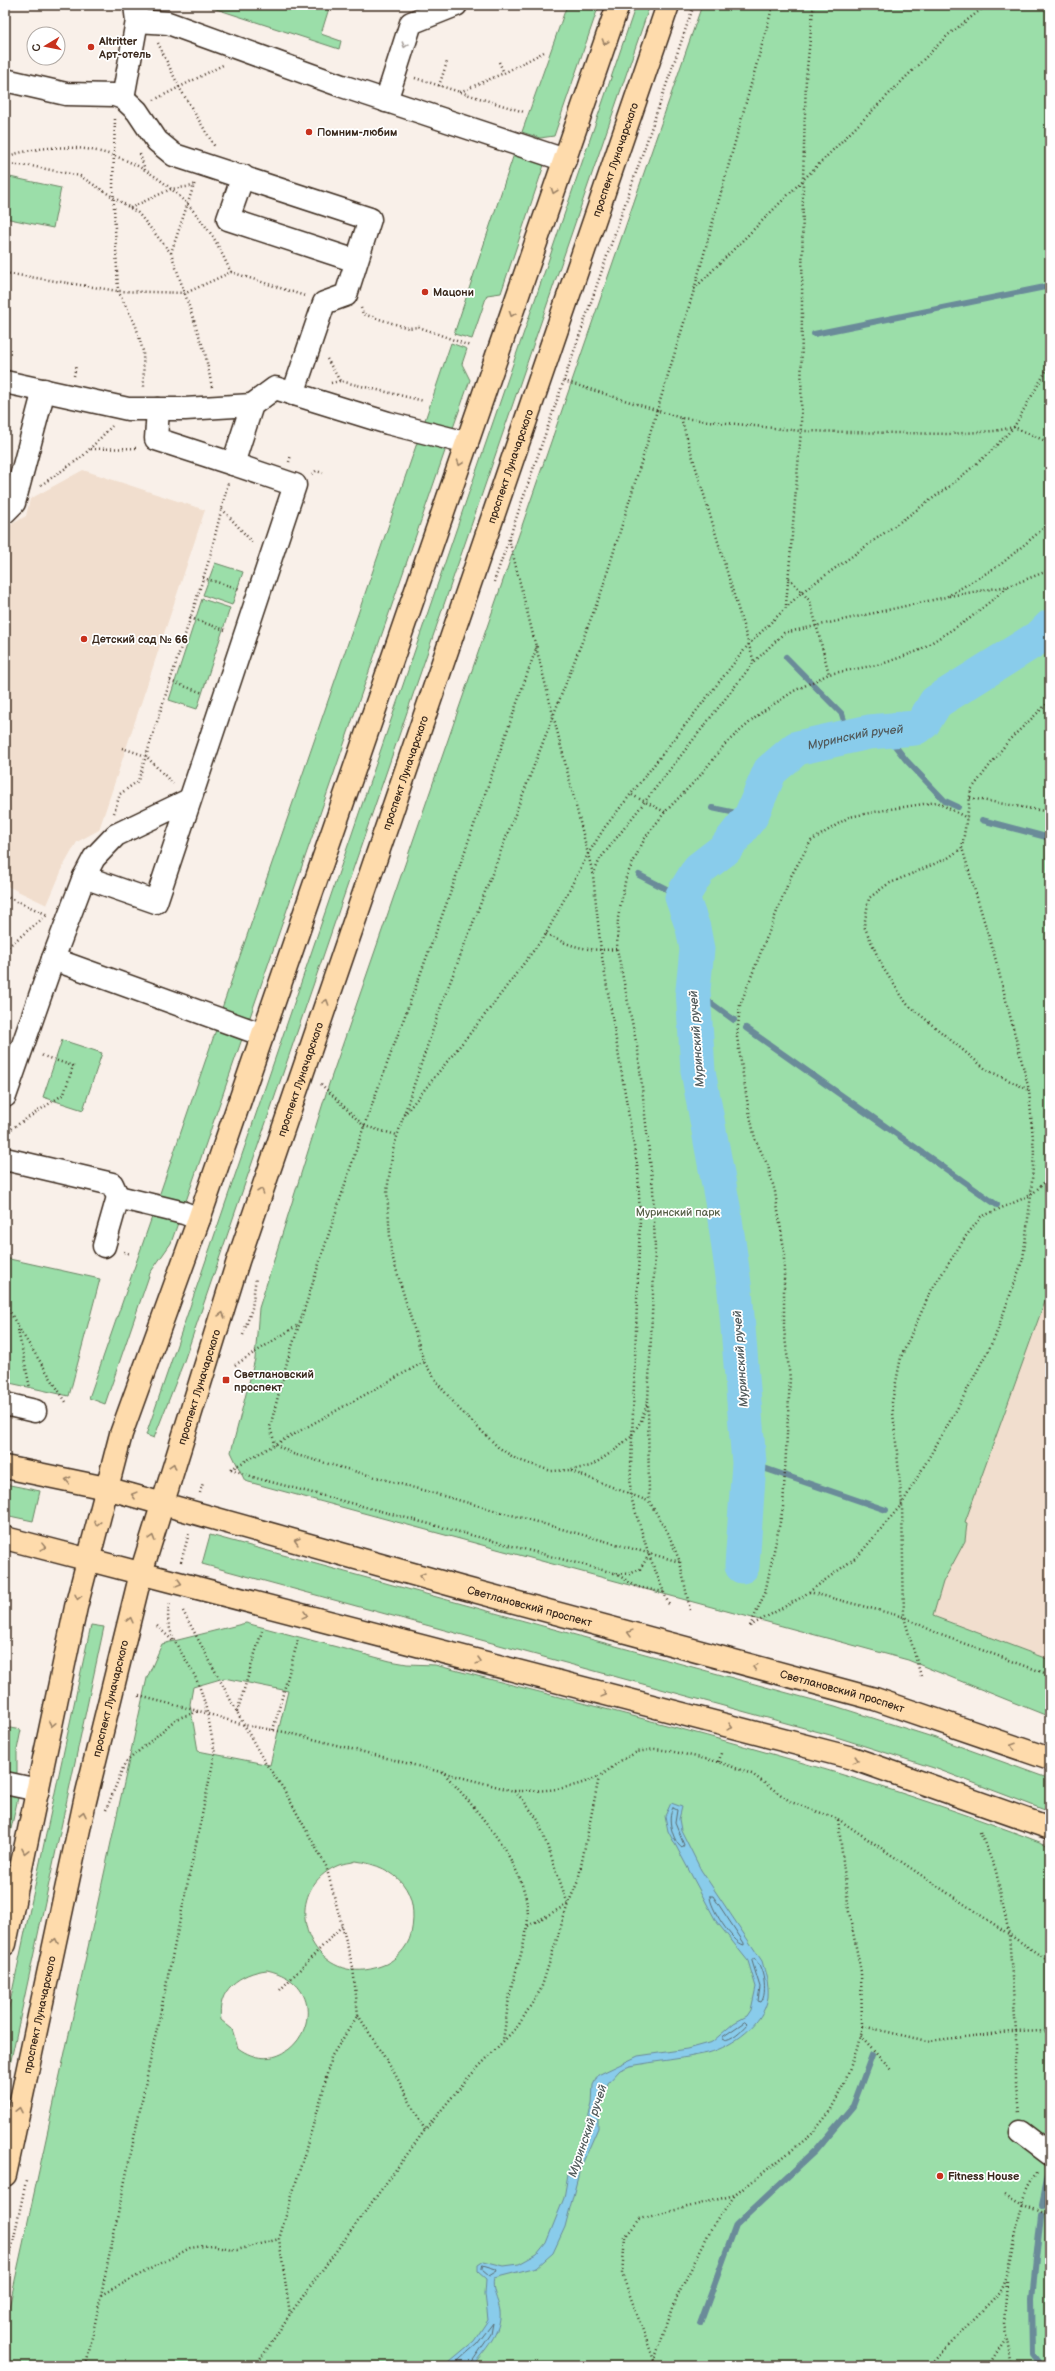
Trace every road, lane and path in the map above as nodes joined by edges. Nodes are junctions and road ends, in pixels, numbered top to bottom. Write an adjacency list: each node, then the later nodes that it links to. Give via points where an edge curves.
1 (456, 5): 15 (lane, one-way to 15, via 412,23)
2 (618, 5): 28 (main road, one-way to 28)
3 (668, 5): 146 (main road, проспект Луначарского, one-way to 3, via 205,1373 238,1261)
4 (694, 5): 48 (path)
5 (773, 5): 41 (path)
6 (810, 5): 9 (path)
7 (815, 5): 9 (path)
8 (987, 5): 31 (path, via 948,35)
9 (813, 10): 31 (path, via 806,78)
10 (140, 16): 19 (path); 21 (lane); 22 (lane, via 168,23)
11 (544, 52): 16 (path)
12 (447, 62): 18 (path)
13 (499, 62): 16 (path)
14 (224, 64): 19 (path)
15 (396, 72): 18 (path); 22 (lane)
16 (504, 73): 20 (path)
17 (5, 80): 21 (lane, via 66,94)
18 (439, 86): 20 (path)
19 (179, 87): 23 (path); 25 (path, via 217,151)
20 (460, 92): 24 (path)
21 (119, 96): 25 (lane, via 137,111 157,141 174,155); 27 (path)
22 (386, 101): 28 (lane)
23 (149, 103)
24 (524, 112)
25 (206, 156): 30 (lane); 32 (path)
26 (5, 157): 27 (path, via 61,148 92,150)
27 (115, 157): 33 (path, via 136,164); 34 (path)
28 (565, 160): 62 (main road, one-way to 62)
29 (5, 164): 34 (path, via 32,166 80,176)
30 (243, 176): 38 (lane, via 370,219); 38 (lane, via 228,218)
31 (803, 179): 41 (path); 60 (path)
32 (194, 186): 33 (path); 35 (path)
33 (171, 189): 35 (path); 36 (path)
34 (114, 198): 36 (path); 42 (path)
35 (187, 205): 37 (path); 39 (path, via 214,237)
36 (130, 208): 37 (path, via 138,213)
37 (171, 253): 43 (path)
38 (356, 261): 44 (lane)
39 (231, 272): 43 (path); 45 (path)
40 (5, 273): 42 (path)
41 (694, 290): 57 (path)
42 (118, 291): 43 (path); 56 (path, via 136,326 143,352)
43 (186, 293): 55 (path, via 205,353)
44 (346, 295): 45 (lane); 46 (path, via 357,298 364,314 408,328 419,327)
45 (324, 303): 52 (lane)
46 (470, 346)
47 (1050, 364): 59 (path)
48 (564, 381): 57 (path); 69 (path)
49 (5, 382): 51 (lane)
50 (327, 384): 53 (path, via 340,381)
51 (44, 390): 56 (lane); 66 (lane)
52 (293, 394): 54 (lane, via 275,388); 62 (lane, via 388,423)
53 (424, 401)
54 (252, 405): 55 (lane); 65 (lane)
55 (216, 407): 56 (lane)
56 (143, 409): 61 (lane); 64 (path)
57 (657, 411): 58 (path); 88 (path, via 602,590)
58 (681, 418): 60 (path); 81 (path)
59 (1014, 427): 60 (path, via 949,434); 63 (path); 75 (path, via 988,454 950,486)
60 (802, 431): 72 (path)
61 (156, 439): 64 (path, via 144,447); 65 (lane)
62 (467, 443): 110 (main road, one-way to 110)
63 (1050, 443)
64 (90, 449): 66 (path)
65 (233, 464): 67 (path); 70 (lane, via 295,485)
66 (9, 507)
67 (222, 509): 70 (path); 78 (path)
68 (1050, 524): 76 (path, via 1000,566)
69 (509, 539): 73 (path); 82 (path)
70 (270, 560): 80 (lane)
71 (1050, 570): 74 (path)
72 (789, 578): 75 (path); 77 (path)
73 (494, 584)
74 (1009, 586): 76 (path); 84 (path, via 969,619 918,651 882,664)
75 (802, 592): 77 (path); 79 (path, via 810,601)
76 (946, 597): 79 (path)
77 (786, 605): 81 (path)
78 (190, 618): 80 (path); 85 (path)
79 (815, 626): 83 (path, via 784,633); 84 (path)
80 (244, 637): 86 (lane)
81 (749, 644): 83 (path); 91 (path)
82 (537, 646): 88 (path); 118 (path, via 446,905)
83 (754, 662): 94 (path)
84 (829, 674): 95 (path, via 794,691 762,712 726,743 698,778)
85 (170, 681): 86 (path); 90 (path)
86 (223, 700): 93 (lane)
87 (1050, 700): 92 (path, via 1009,740 971,790)
88 (553, 712): 100 (path); 117 (path, via 442,1003)
89 (122, 748): 90 (path)
90 (146, 756): 93 (path); 98 (path, via 138,781 120,794 114,813)
91 (632, 795): 94 (path); 100 (path, via 605,827)
92 (970, 798): 96 (path); 97 (path)
93 (189, 800): 98 (lane); 102 (lane, via 156,902)
94 (646, 801): 95 (path); 101 (path, via 600,859)
95 (665, 812): 107 (path, via 645,838 626,877 618,918)
96 (1050, 812)
97 (967, 818): 99 (path); 157 (path, via 937,802 850,817 811,841 791,876 740,1005 737,1037 748,1106 755,1139 768,1166 775,1192 784,1249 784,1329 790,1378 783,1508 765,1593 750,1626)
98 (116, 835): 102 (lane, via 94,858)
99 (962, 848): 114 (path, via 995,957); 114 (path, via 948,858 888,884 869,898 864,926 883,968 907,1004 987,1070)
100 (588, 854): 101 (path); 105 (path)
101 (593, 875): 108 (path)
102 (84, 877): 104 (lane)
103 (5, 896): 104 (path)
104 (57, 918): 106 (path); 109 (lane)
105 (546, 934): 108 (path, via 577,948); 117 (path)
106 (5, 949)
107 (617, 950): 108 (path); 134 (path, via 638,1051 653,1188 655,1250)
108 (601, 951): 138 (path, via 638,1170 640,1220)
109 (53, 959): 110 (lane); 111 (lane)
110 (263, 1035): 125 (main road)
111 (22, 1050): 116 (lane); 119 (path, via 73,1066 64,1094)
112 (324, 1076): 113 (path)
113 (321, 1084): 115 (path); 118 (path)
114 (1029, 1090): 123 (path, via 1034,1152)
115 (319, 1091)
116 (5, 1096)
117 (403, 1117): 120 (path)
118 (364, 1126): 120 (path); 129 (path)
119 (5, 1133)
120 (397, 1135): 132 (path, via 387,1191 390,1252)
121 (5, 1159): 124 (lane, via 112,1184)
122 (1050, 1177): 123 (path)
123 (1031, 1196): 147 (path, via 1023,1259 995,1337); 147 (path, via 982,1217 966,1236 931,1291 923,1313 906,1342 892,1402)
124 (118, 1197): 125 (lane); 126 (lane)
125 (199, 1219): 143 (main road, via 125,1421)
126 (104, 1246)
127 (258, 1269): 131 (path, via 252,1308)
128 (5, 1302): 130 (path)
129 (299, 1325): 133 (path); 139 (path, via 270,1427)
130 (18, 1328): 135 (path); 136 (path)
131 (243, 1335)
132 (424, 1362): 139 (path); 141 (path, via 456,1405 498,1446 516,1459 535,1467 551,1471)
133 (235, 1365)
134 (648, 1401): 138 (path, via 641,1421); 145 (path)
135 (66, 1402)
136 (33, 1403): 137 (lane)
137 (5, 1404)
138 (631, 1436): 141 (path, via 591,1466); 144 (path)
139 (275, 1444): 150 (path, via 293,1454); 154 (path, via 231,1469 256,1478)
140 (5, 1467): 143 (main road, Светлановский проспект, one-way to 140)
141 (571, 1470): 144 (path)
142 (203, 1483): 148 (path)
143 (106, 1488): 146 (main road, Светлановский проспект, one-way to 143); 151 (main road, one-way to 151)
144 (630, 1494): 145 (path); 150 (path)
145 (649, 1501): 152 (path, via 668,1533)
146 (162, 1503): 148 (main road, Светлановский проспект); 153 (main road, проспект Луначарского, one-way to 146)
147 (902, 1504): 157 (path, via 858,1556); 161 (path)
148 (195, 1512): 155 (path); 175 (main road, Светлановский проспект, one-way to 148, via 875,1699 459,1587)
149 (5, 1538): 151 (main road, one-way to 151)
150 (649, 1555): 152 (path); 154 (path, via 645,1564 635,1572); 156 (path)
151 (87, 1559): 153 (main road); 181 (main road, one-way to 181)
152 (680, 1562): 159 (path)
153 (141, 1573): 155 (main road); 203 (main road, проспект Луначарского, one-way to 153, via 85,1801)
154 (614, 1573): 156 (path, via 637,1587)
155 (176, 1582): 165 (path, via 166,1615); 184 (main road, one-way to 184, via 852,1758)
156 (664, 1592): 158 (path)
157 (809, 1592): 161 (path)
158 (669, 1605)
159 (690, 1610)
160 (183, 1611): 170 (path)
161 (904, 1617): 166 (path, via 941,1634); 167 (path)
162 (158, 1626): 165 (path)
163 (262, 1631): 170 (path)
164 (298, 1640): 173 (path)
165 (175, 1642): 171 (path, via 197,1681)
166 (1050, 1675)
167 (921, 1676)
168 (139, 1696): 169 (path)
169 (199, 1711): 171 (path); 177 (path, via 176,1719)
170 (237, 1712): 172 (path)
171 (206, 1713): 172 (path); 210 (path, via 215,1753)
172 (244, 1725): 173 (path); 187 (path, via 283,1788 326,1866)
173 (272, 1730): 178 (path)
174 (721, 1753): 176 (path)
175 (1050, 1759)
176 (719, 1762): 179 (path, via 670,1750 646,1750 622,1760); 183 (path, via 752,1774 791,1802)
177 (126, 1763)
178 (442, 1771): 182 (path); 188 (path, via 478,1811 510,1857 522,1883)
179 (599, 1777): 182 (path, via 575,1787 545,1791); 186 (path, via 578,1882)
180 (5, 1782): 181 (lane)
181 (38, 1790): 190 (main road, one-way to 190)
182 (514, 1791): 186 (path, via 538,1820)
183 (838, 1819): 189 (path); 194 (path, via 849,1912 861,1972)
184 (1050, 1828)
185 (980, 1832): 189 (path, via 996,1871)
186 (568, 1904): 188 (path); 198 (path, via 541,1989 518,2026)
187 (342, 1926): 192 (path); 193 (path, via 353,1968)
188 (528, 1926): 198 (path, via 510,1991)
189 (1009, 1934): 191 (path); 196 (path)
190 (5, 1944)
191 (1050, 1962)
192 (280, 1990)
193 (358, 2015): 200 (path, via 395,2074); 208 (path, via 331,2057)
194 (862, 2026): 196 (path, via 927,2041); 197 (path)
195 (1050, 2031): 196 (path)
196 (1016, 2032): 201 (path, via 1016,2087)
197 (860, 2035): 199 (path); 205 (path, via 843,2086 829,2113 811,2135)
198 (503, 2041): 200 (path)
199 (892, 2070)
200 (425, 2130): 211 (path)
201 (1021, 2132): 202 (lane)
202 (1047, 2161): 206 (path, via 1035,2178)
203 (5, 2175)
204 (1005, 2194): 206 (path)
205 (735, 2195): 213 (path, via 712,2227 677,2297); 213 (path, via 640,2219 625,2237 622,2274)
206 (1023, 2204): 207 (path); 209 (path, via 1016,2225)
207 (1050, 2214)
208 (279, 2238): 210 (path, via 237,2250 211,2245 190,2248); 211 (path)
209 (1007, 2279): 212 (path, via 1003,2302); 217 (path, via 1000,2293)
210 (101, 2295): 214 (path)
211 (290, 2314): 215 (path)
212 (1006, 2337): 218 (path); 219 (path)
213 (654, 2361): 216 (path)
214 (86, 2366)
215 (256, 2366)
216 (652, 2366)
217 (929, 2366)
218 (988, 2366)
219 (1012, 2366)

